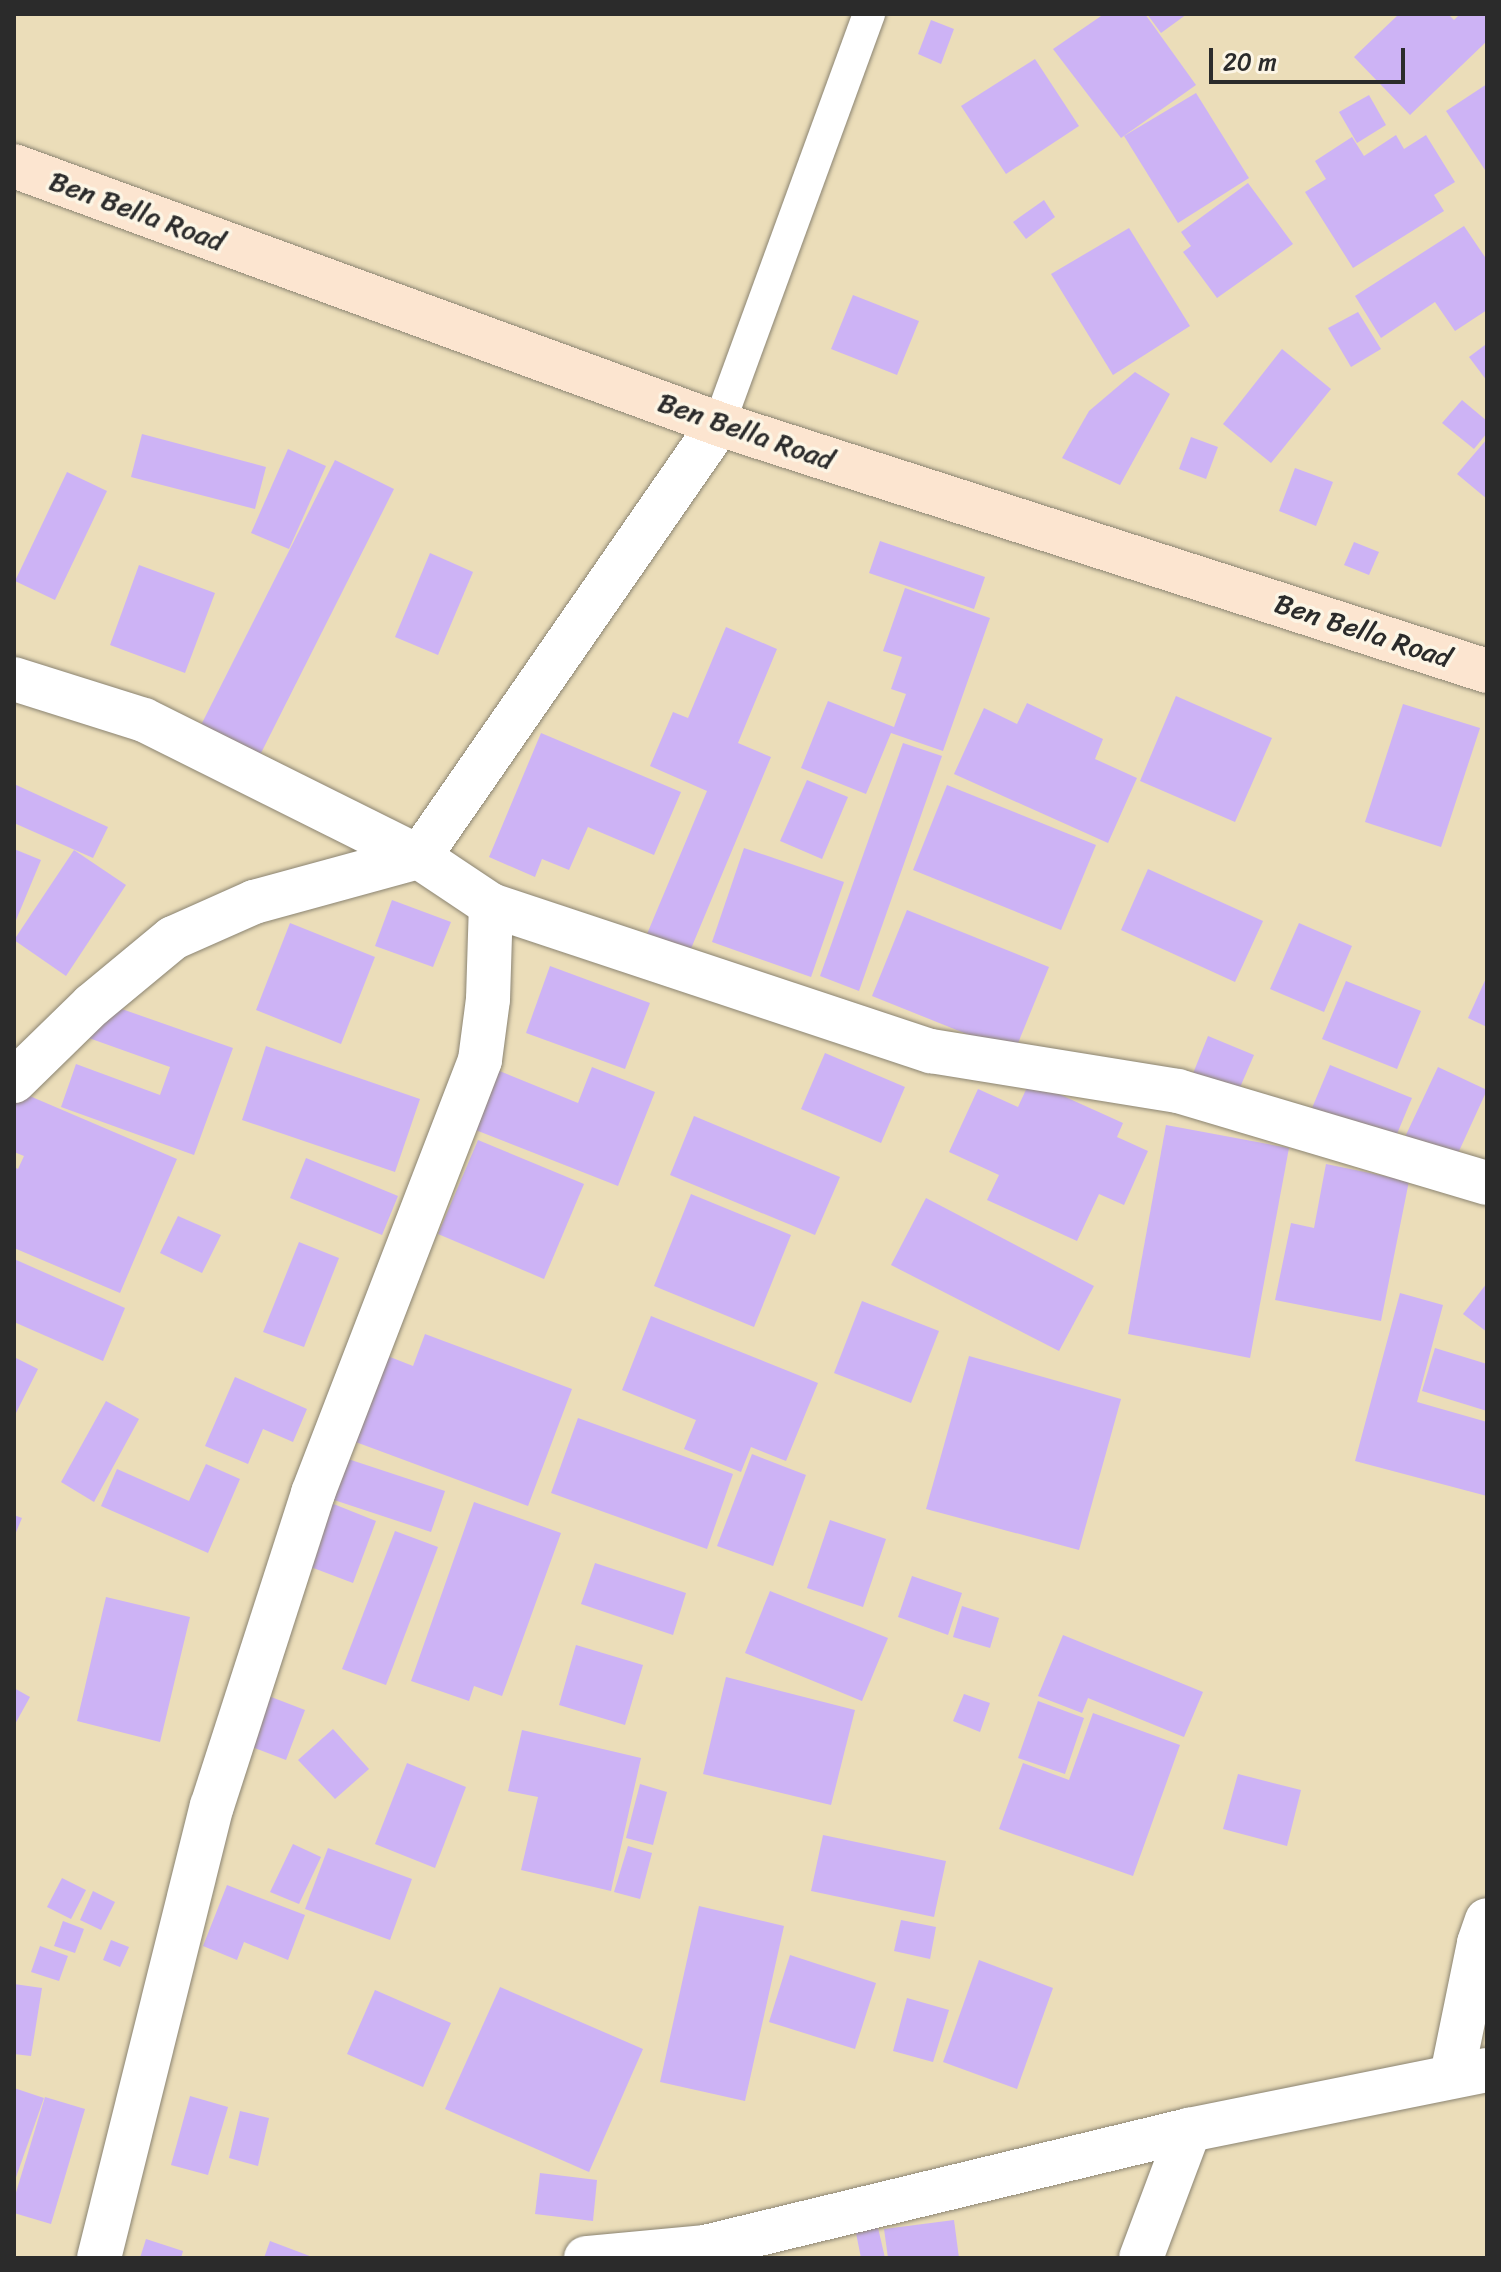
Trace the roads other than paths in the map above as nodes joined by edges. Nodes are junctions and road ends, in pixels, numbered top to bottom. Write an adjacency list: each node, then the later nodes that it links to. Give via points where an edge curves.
1 (869, 14): 3 (lane)
2 (14, 166): 3 (main road, Ben Bella Road)
3 (719, 424): 4 (main road, Ben Bella Road); 6 (street)
4 (1487, 671)
5 (14, 679): 6 (street, via 144,720)
6 (419, 857): 7 (street); 8 (street, via 254,902 173,938 92,1005)
7 (491, 905): 9 (street, via 931,1051 1178,1091); 13 (street, via 480,1060 313,1493 212,1806)
8 (14, 1081)
9 (1487, 1183)
10 (1487, 1920): 11 (street, via 1479,1943)
11 (1470, 2072): 12 (street)
12 (1189, 2130): 14 (street, via 705,2247); 15 (street)
13 (99, 2258)
14 (586, 2258)
15 (1141, 2258)

